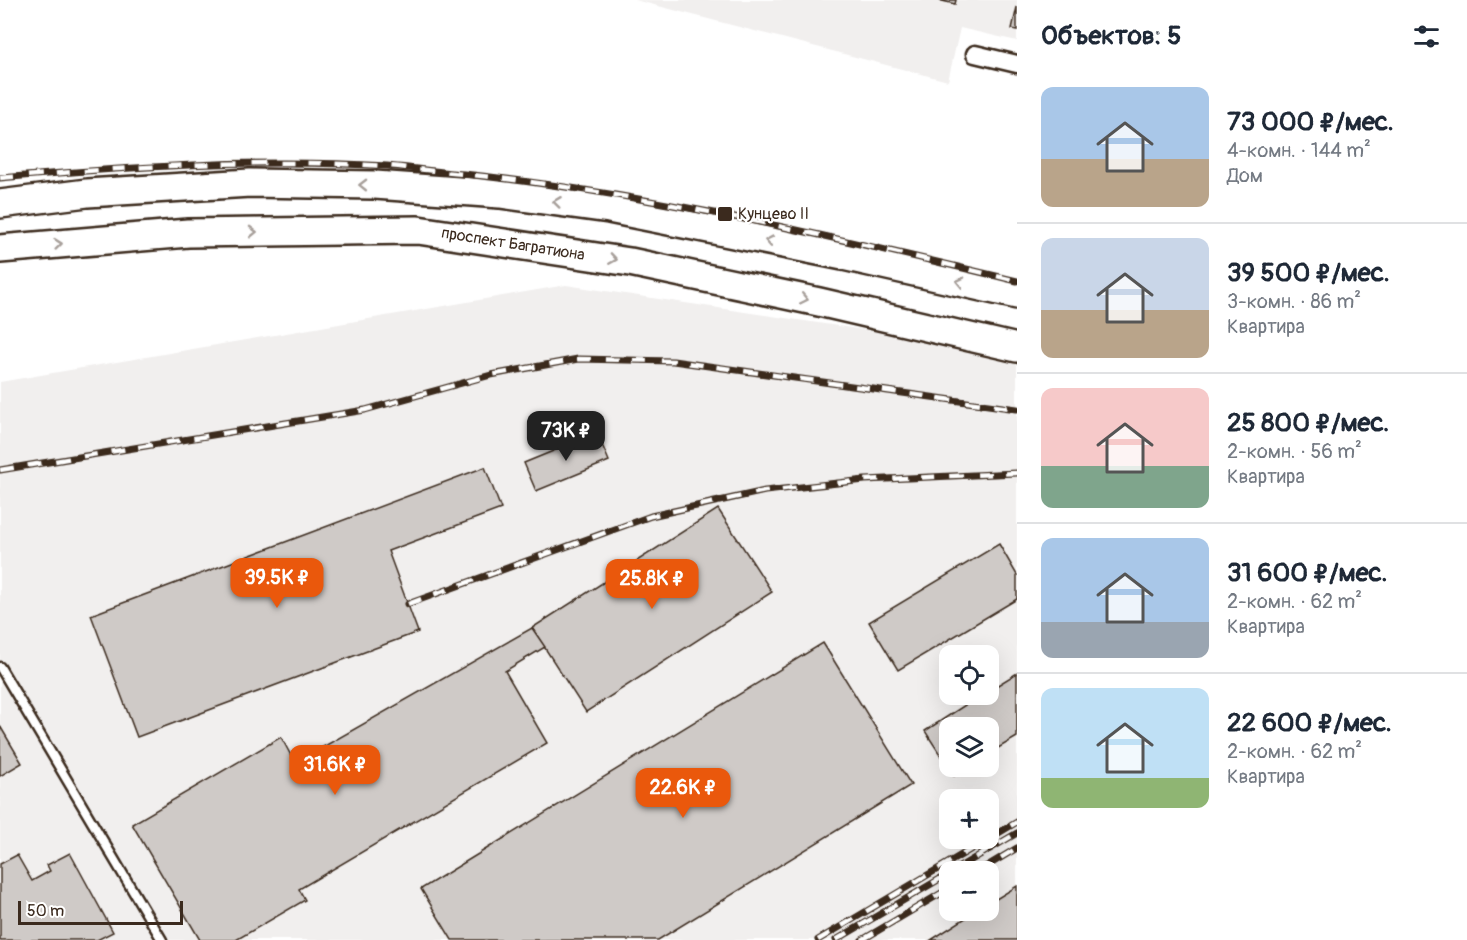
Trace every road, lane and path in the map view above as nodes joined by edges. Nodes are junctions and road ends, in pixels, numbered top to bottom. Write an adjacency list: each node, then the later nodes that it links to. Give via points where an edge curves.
1 (975, 54): 2 (street)
2 (1017, 64)
3 (0, 204): 5 (main road, one-way to 3, via 609,209 500,194 375,185 250,183 87,193)
4 (0, 249): 6 (main road, проспект Багратиона, one-way to 6, via 188,233 418,230 630,262)
5 (1017, 295)
6 (1017, 348)
7 (0, 667): 8 (lane)
8 (162, 940)

